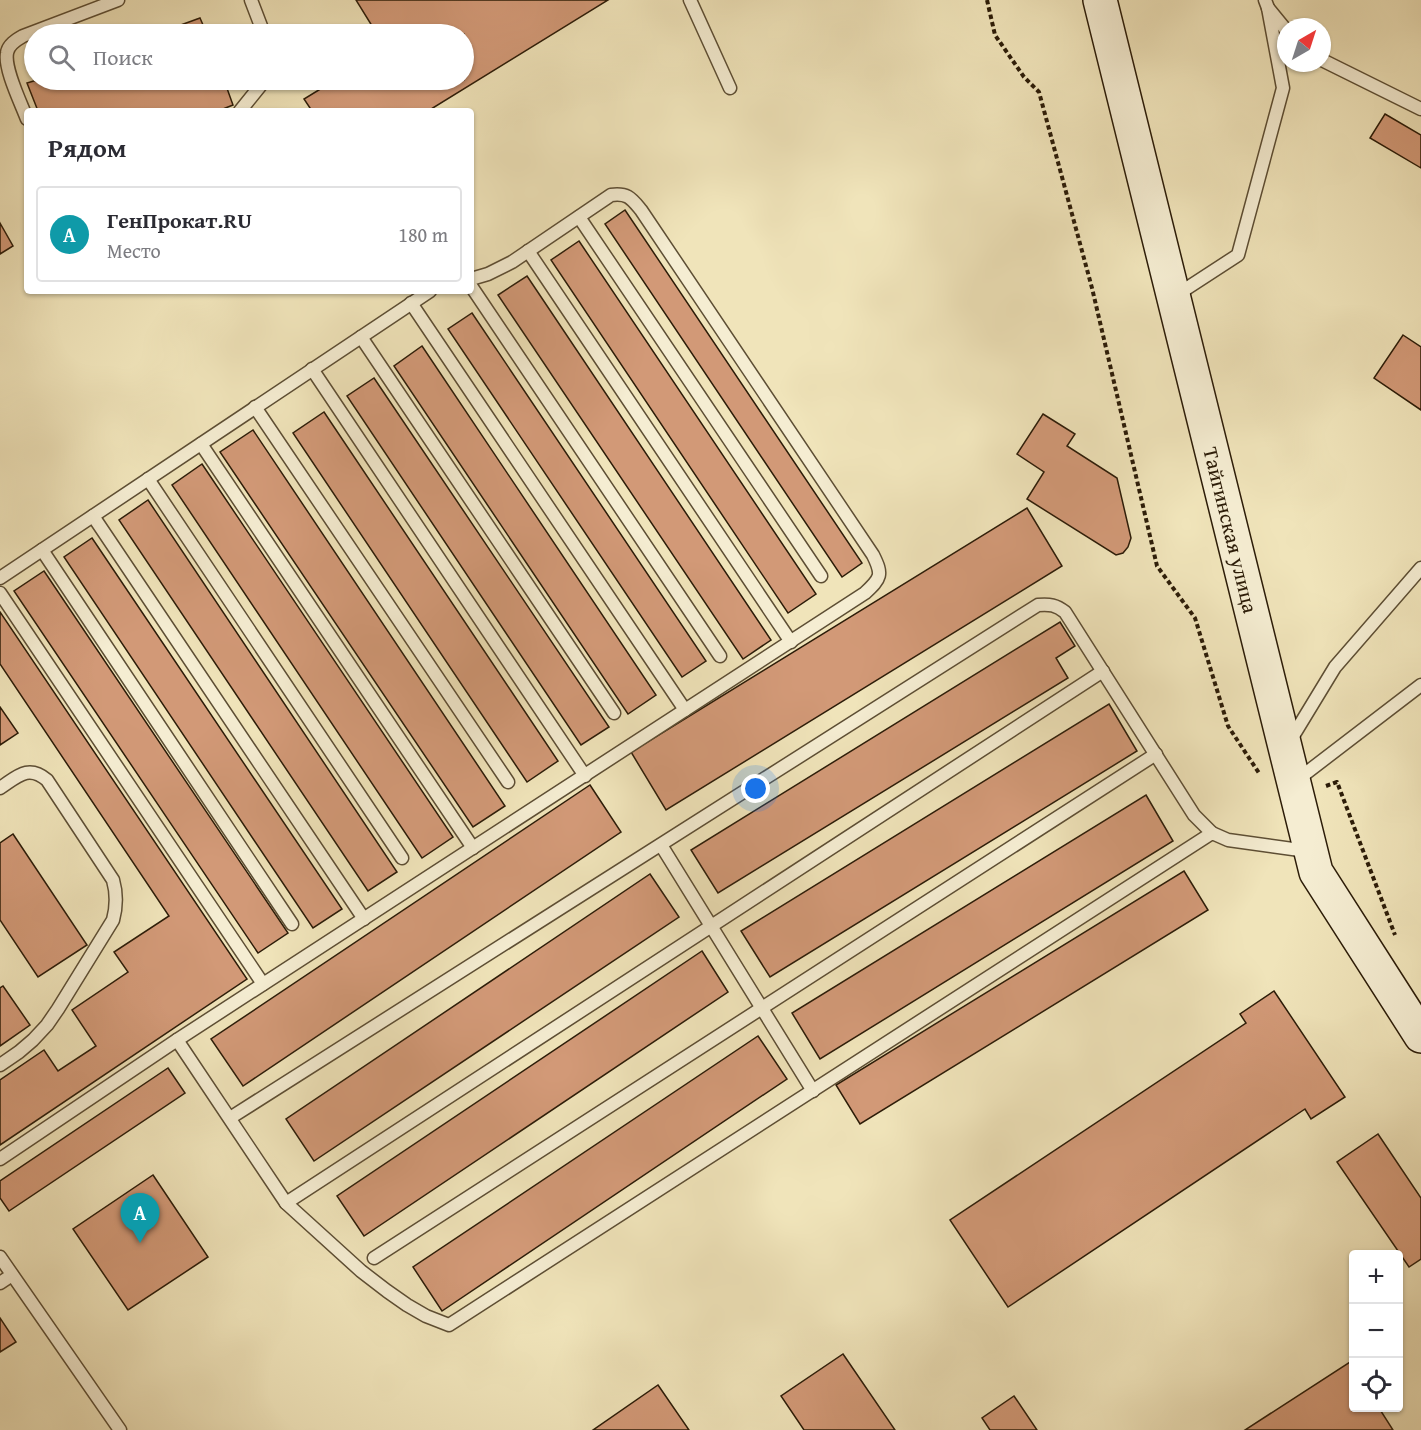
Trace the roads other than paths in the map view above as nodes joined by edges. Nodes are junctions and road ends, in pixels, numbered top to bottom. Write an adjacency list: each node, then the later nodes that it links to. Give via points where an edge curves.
1 (118, 0): 7 (lane)
2 (251, 0): 8 (lane)
3 (690, 0): 11 (lane)
4 (1100, 0): 21 (main road, Тайгинская улица)
5 (1267, 4): 6 (lane); 21 (lane, via 1283,88 1238,255)
6 (1277, 18)
7 (55, 24)
8 (260, 24)
9 (24, 36): 15 (lane, via 13,42 7,53 9,71)
10 (1331, 64): 14 (lane)
11 (730, 88)
12 (257, 90): 13 (lane)
13 (242, 108)
14 (1421, 109)
15 (24, 111)
16 (579, 217): 17 (lane); 31 (lane); 34 (lane, via 611,195 631,197 873,555 879,568 878,581)
17 (528, 251): 18 (lane, via 499,269); 34 (lane)
18 (474, 278)
19 (474, 290): 35 (lane)
20 (425, 294): 22 (lane)
21 (1174, 297): 40 (main road, Тайгинская улица)
22 (411, 303): 23 (lane); 38 (lane)
23 (361, 337): 24 (lane); 39 (lane)
24 (312, 369): 25 (lane); 42 (lane)
25 (255, 407): 26 (lane); 43 (lane)
26 (201, 444): 27 (lane); 48 (lane)
27 (148, 479): 28 (lane); 50 (lane)
28 (93, 516): 29 (lane); 51 (lane)
29 (42, 550): 32 (lane); 52 (lane)
30 (1421, 568): 40 (lane, via 1335,667)
31 (821, 576)
32 (0, 578)
33 (0, 593): 54 (lane)
34 (790, 642): 38 (lane)
35 (720, 656)
36 (1103, 671): 41 (lane); 47 (lane, via 1065,612 1056,606 1038,605); 53 (lane)
37 (1421, 685): 45 (lane)
38 (685, 710): 42 (lane)
39 (614, 712)
40 (1286, 749): 45 (main road, Тайгинская улица)
41 (1156, 754): 46 (lane, via 1194,816); 55 (lane)
42 (585, 776): 48 (lane)
43 (508, 782)
44 (0, 788): 58 (lane, via 25,773 40,774 113,880 117,894 113,920 58,1009 33,1040)
45 (1295, 789): 49 (main road, Тайгинская улица)
46 (1212, 833): 49 (lane, via 1228,840); 59 (lane)
47 (661, 844): 53 (lane); 60 (lane)
48 (473, 848): 51 (lane)
49 (1311, 852): 56 (main road, Тайгинская улица, via 1316,872)
50 (402, 858)
51 (364, 919): 54 (lane)
52 (292, 924)
53 (711, 926): 55 (lane); 62 (lane)
54 (263, 984): 57 (lane)
55 (762, 1008): 59 (lane); 64 (lane)
56 (1421, 1036)
57 (177, 1040): 60 (lane); 61 (lane)
58 (0, 1065)
59 (813, 1090): 62 (lane, via 449,1325 426,1316 387,1291)
60 (230, 1118): 62 (lane)
61 (0, 1159)
62 (286, 1203)
63 (0, 1257): 65 (lane)
64 (374, 1258)
65 (12, 1275): 66 (lane); 67 (lane)
66 (0, 1283)
67 (120, 1430)

